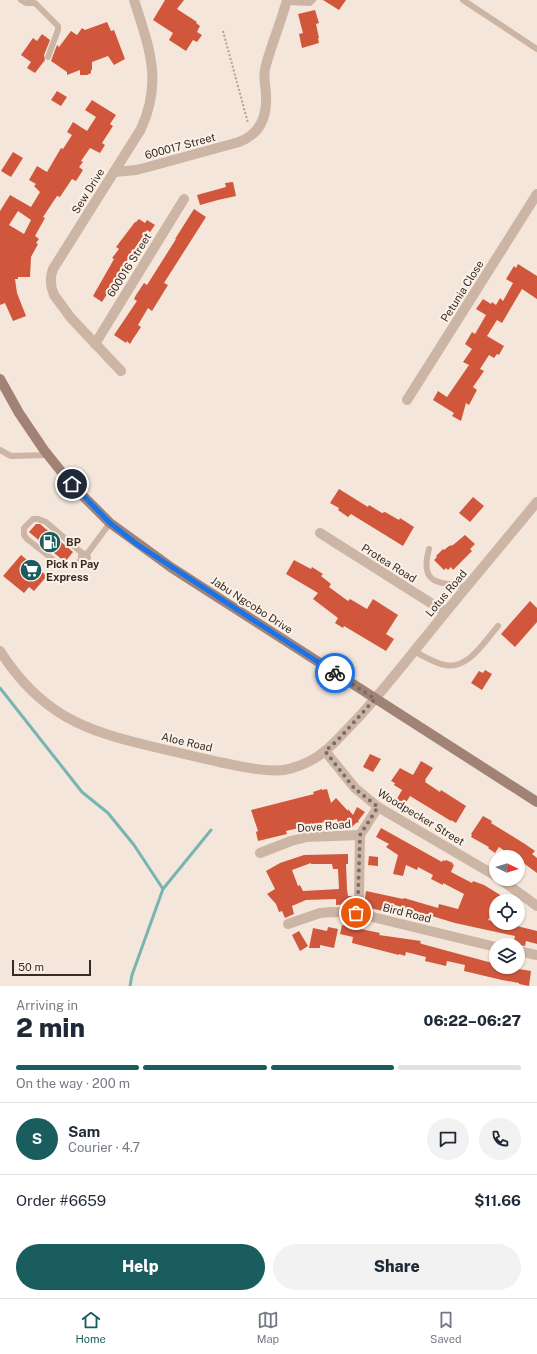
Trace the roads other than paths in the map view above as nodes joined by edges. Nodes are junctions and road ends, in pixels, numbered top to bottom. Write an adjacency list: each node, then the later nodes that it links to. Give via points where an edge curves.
1 (21, 0): 7 (lane, via 35,3 58,26)
2 (134, 0): 8 (street, Sew Drive, via 150,53 153,74 151,99 141,129)
3 (313, 0): 5 (lane, via 310,3)
4 (463, 0): 6 (lane)
5 (287, 1): 8 (street, 600017 Street, via 263,74 265,113 260,126 252,136 239,142 148,167)
6 (537, 49)
7 (48, 57)
8 (114, 172): 11 (street, Sew Drive, via 51,274 54,295)
9 (537, 194): 14 (street, Petunia Close)
10 (184, 200): 11 (street, 600016 Street)
11 (95, 344): 12 (street, Sew Drive)
12 (121, 371)
13 (0, 379): 16 (main road, Jabu Ngcobo Drive, via 19,413)
14 (407, 400)
15 (0, 450): 16 (lane, via 11,456)
16 (48, 455): 18 (main road, Jabu Ngcobo Drive)
17 (537, 502): 22 (street, Lotus Road)
18 (110, 523): 21 (lane); 27 (main road, Jabu Ngcobo Drive, via 172,568)
19 (320, 533): 23 (street, Protea Road)
20 (429, 549): 22 (lane, via 426,566 429,576 441,583)
21 (84, 556): 21 (lane, via 75,566 64,567 27,539 24,528 33,519 42,520)
22 (467, 586): 23 (street, Lotus Road)
23 (445, 612): 26 (street, Lotus Road)
24 (498, 626): 26 (lane, via 471,657 456,665 441,664)
25 (0, 651): 28 (street, Aloe Road, via 17,676 45,703 75,723 108,736 261,770 284,770 295,767)
26 (414, 652): 27 (street, Lotus Road)
27 (375, 699): 28 (street, Aloe Road); 29 (main road, Jabu Ngcobo Drive)
28 (325, 751): 30 (street, Woodpecker Street, via 354,788)
29 (537, 802)
30 (378, 807): 31 (street, Dove Road); 33 (street, Woodpecker Street)
31 (360, 835): 32 (street, Dove Road, via 307,837); 36 (street)
32 (260, 853)
33 (489, 872)
34 (510, 886): 35 (street)
35 (537, 906)
36 (356, 913): 37 (street, Bird Road, via 320,913); 38 (street, Bird Road)
37 (288, 924)
38 (489, 945)
39 (525, 952): 40 (street)
40 (537, 955)

